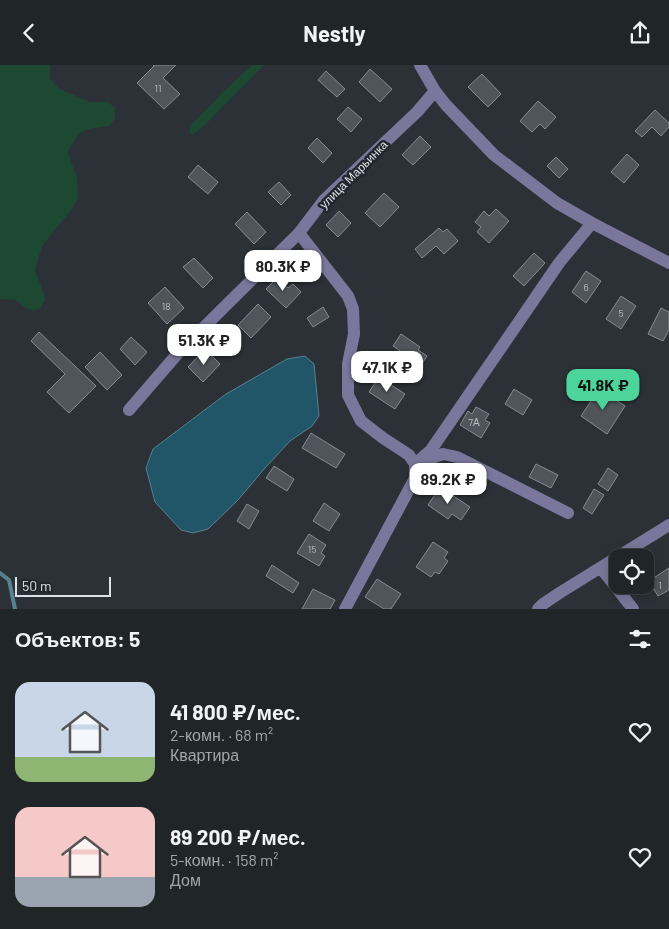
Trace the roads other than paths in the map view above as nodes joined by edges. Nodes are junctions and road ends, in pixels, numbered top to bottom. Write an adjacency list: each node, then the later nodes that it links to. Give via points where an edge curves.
1 (420, 65): 2 (street)
2 (435, 91): 3 (street, via 494,155 557,203); 4 (street, улица Марьинка, via 418,112 324,200)
3 (592, 223): 5 (street); 7 (street, via 559,263 430,450)
4 (299, 233): 6 (street, улица Марьинка, via 179,352); 7 (street, via 348,295 353,309 348,395 361,421 409,455)
5 (669, 263)
6 (129, 410)
7 (415, 464): 8 (street, via 443,455 457,457); 11 (street, via 415,478)
8 (568, 513)
9 (669, 525): 10 (street)
10 (601, 567): 12 (street); 13 (street)
11 (345, 609)
12 (538, 609)
13 (633, 609)

